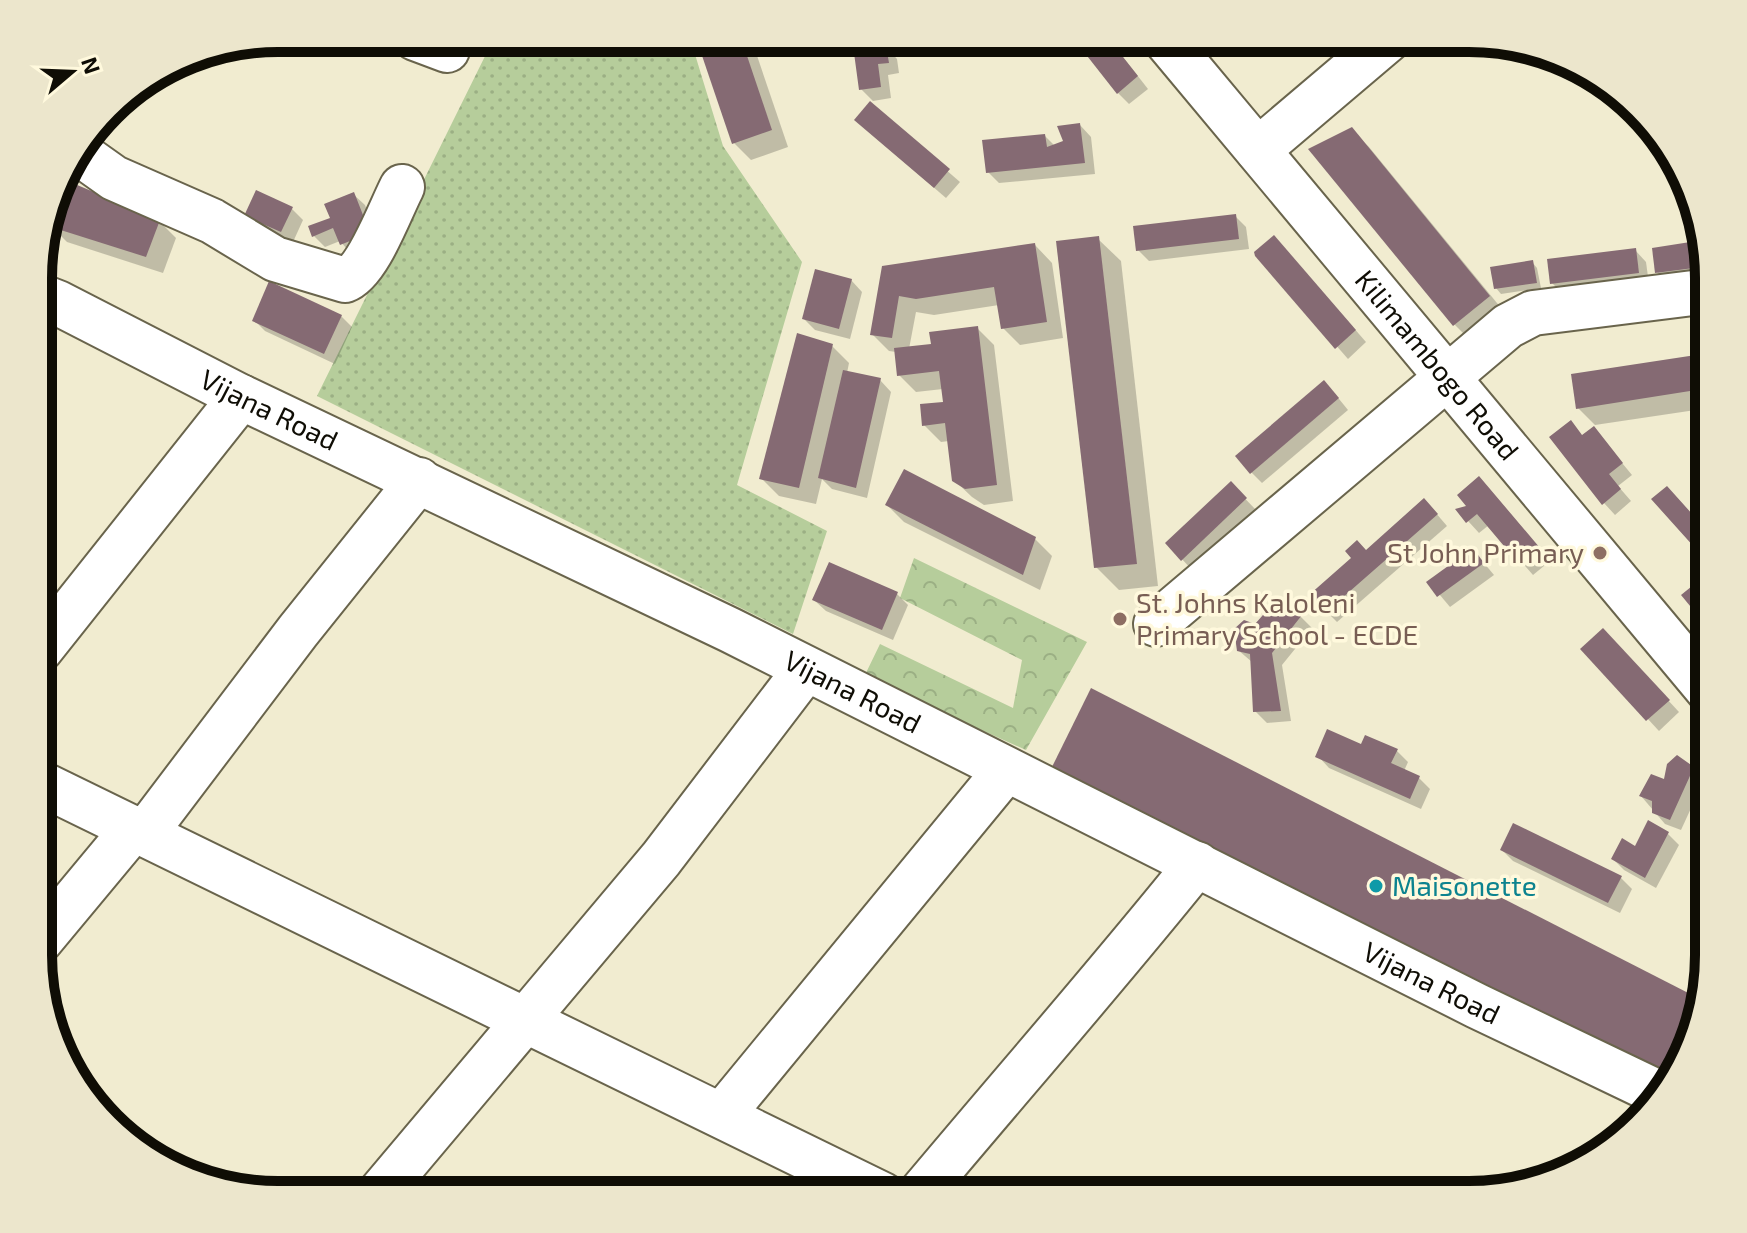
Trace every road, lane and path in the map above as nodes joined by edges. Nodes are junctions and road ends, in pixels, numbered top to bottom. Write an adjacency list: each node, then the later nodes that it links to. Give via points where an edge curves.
1 (1176, 52): 3 (street, Kilimambogo Road)
2 (1374, 52): 3 (street)
3 (1258, 150): 8 (street, Kilimambogo Road)
4 (86, 158): 5 (street, via 114,178 212,221 275,259 345,280 365,261)
5 (402, 187)
6 (1695, 293): 8 (street, via 1533,313 1508,326)
7 (52, 311): 9 (street, Vijana Road)
8 (1448, 378): 11 (street); 14 (street, Kilimambogo Road)
9 (241, 397): 10 (street, Vijana Road); 12 (street)
10 (419, 480): 13 (street, Vijana Road); 17 (street)
11 (1156, 624)
12 (52, 635)
13 (806, 669): 15 (street, Vijana Road); 20 (street, via 661,859)
14 (1695, 674)
15 (1006, 770): 18 (street, Vijana Road); 22 (street)
16 (52, 789): 17 (street)
17 (139, 830): 19 (street); 20 (street)
18 (1197, 864): 21 (street, Vijana Road); 25 (street)
19 (52, 928)
20 (526, 1020): 22 (street); 23 (street)
21 (1651, 1089)
22 (722, 1115): 24 (street)
23 (390, 1181)
24 (855, 1181)
25 (931, 1181)

